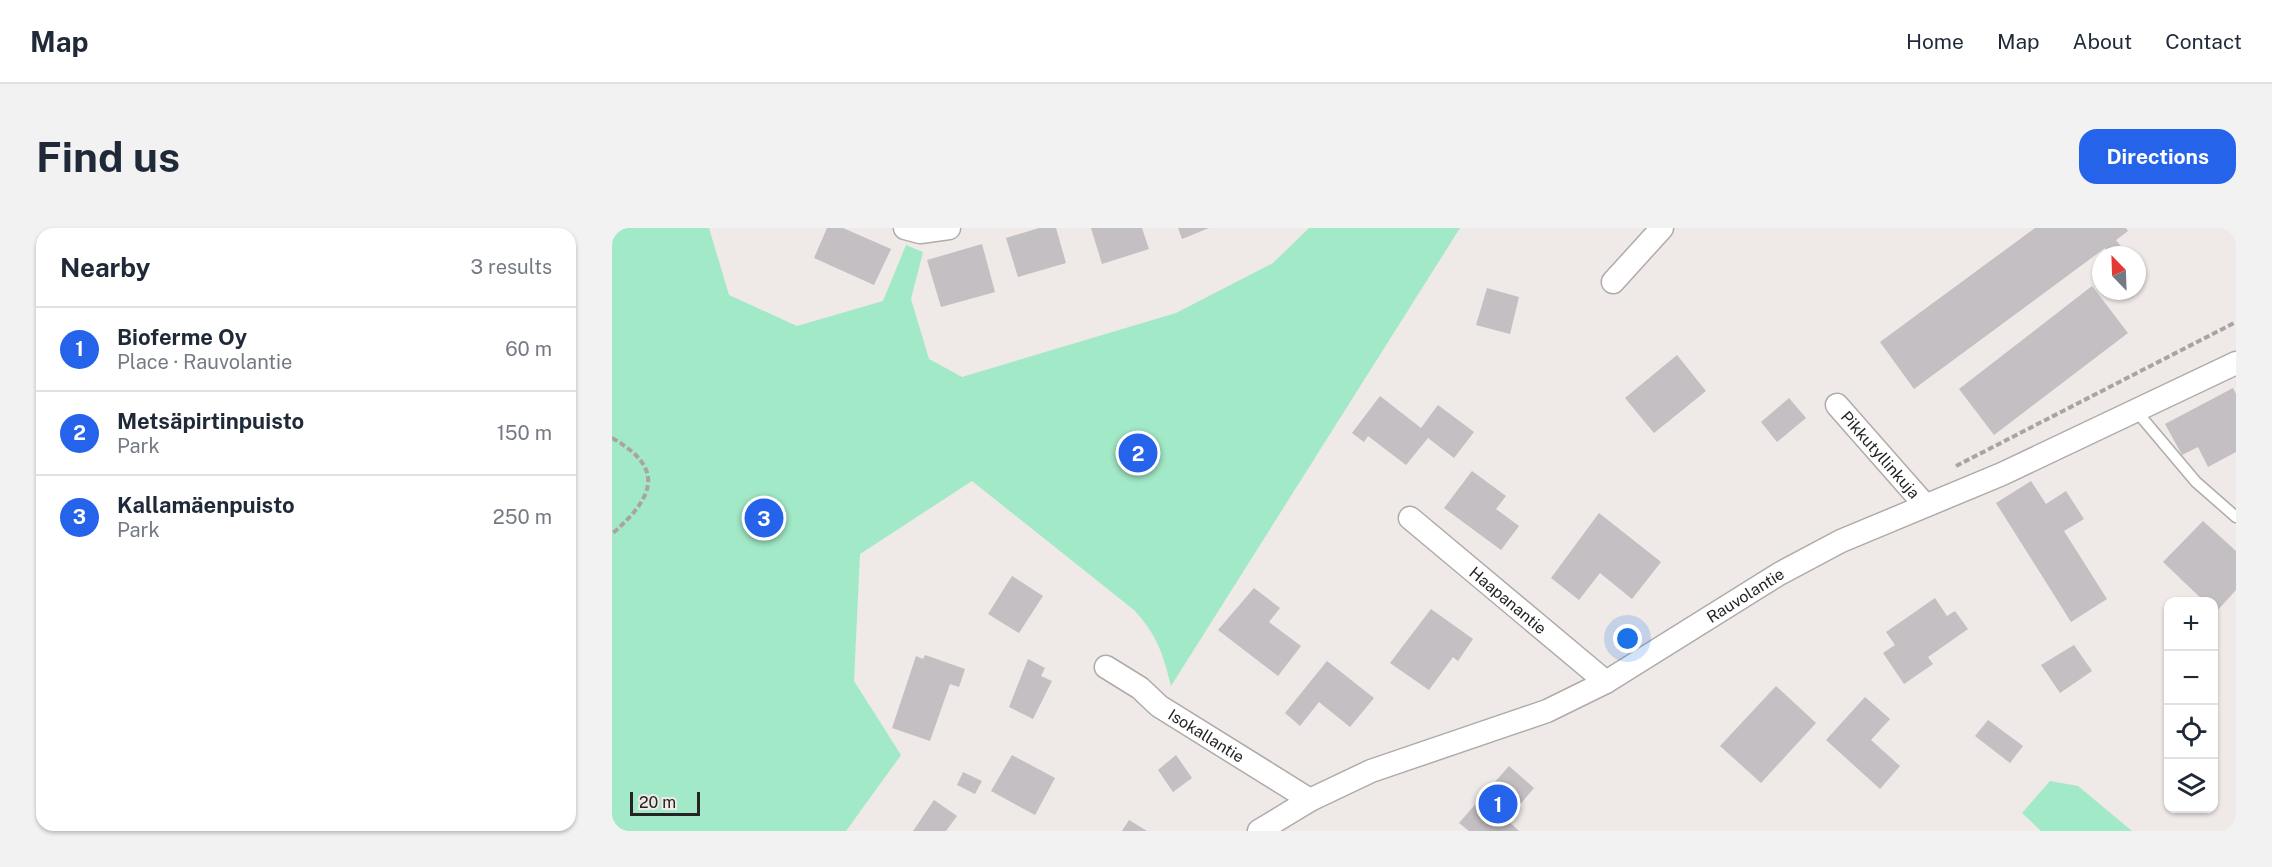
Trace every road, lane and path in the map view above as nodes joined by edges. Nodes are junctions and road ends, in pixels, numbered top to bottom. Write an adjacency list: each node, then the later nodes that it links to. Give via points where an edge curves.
1 (905, 228): 2 (street, via 920,232)
2 (949, 228)
3 (1662, 228): 4 (street)
4 (1613, 282)
5 (2236, 322): 10 (path)
6 (2236, 363): 8 (street, Rauvolantie)
7 (1837, 405): 11 (street, Pikkutyllinkuja)
8 (2137, 412): 11 (street, Rauvolantie); 12 (lane, via 2196,483)
9 (612, 438): 14 (path, via 644,462 648,488 636,513)
10 (1952, 468)
11 (1925, 505): 16 (street, Rauvolantie, via 1841,541 1779,574)
12 (2236, 517)
13 (1410, 518): 16 (street, Haapanantie)
14 (612, 534)
15 (1107, 667): 17 (street, Isokallantie, via 1159,706)
16 (1606, 682): 17 (street, Rauvolantie, via 1546,711 1371,771)
17 (1310, 800): 18 (street, Rauvolantie)
18 (1258, 831)

